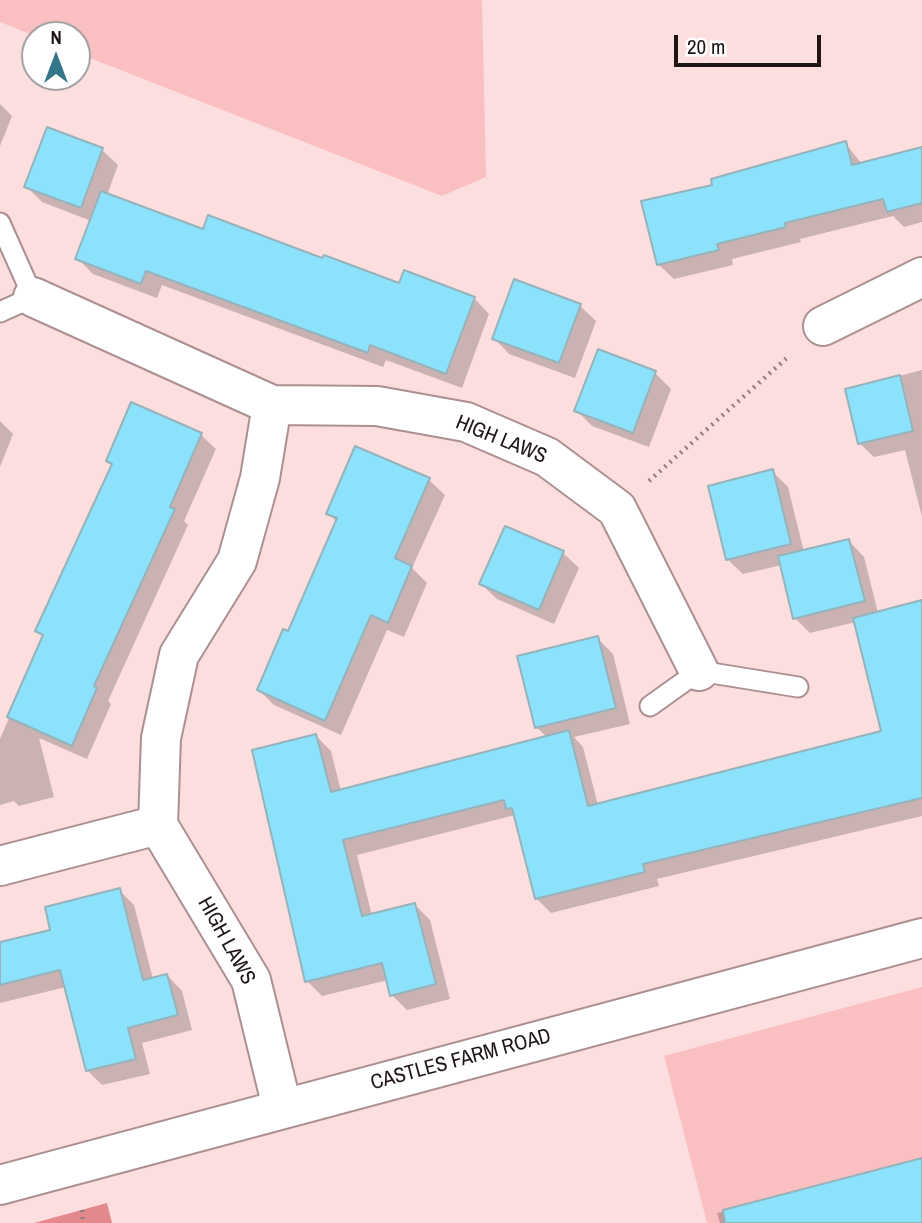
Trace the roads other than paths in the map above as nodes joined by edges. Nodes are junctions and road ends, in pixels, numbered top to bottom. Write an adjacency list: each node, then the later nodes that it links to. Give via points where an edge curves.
1 (0, 223): 3 (lane)
2 (922, 277): 4 (street)
3 (16, 304): 5 (street, HIGH LAWS)
4 (823, 326)
5 (272, 405): 6 (street, HIGH LAWS, via 377,406 466,422 547,457 617,509); 9 (street, via 260,478 237,561 179,655 161,738)
6 (699, 671): 7 (lane); 8 (lane)
7 (798, 687)
8 (650, 706)
9 (158, 825): 10 (street); 12 (street, HIGH LAWS, via 251,980)
10 (0, 866)
11 (922, 938): 12 (street, CASTLES FARM ROAD)
12 (282, 1107): 13 (street, CASTLES FARM ROAD)
13 (0, 1185)

